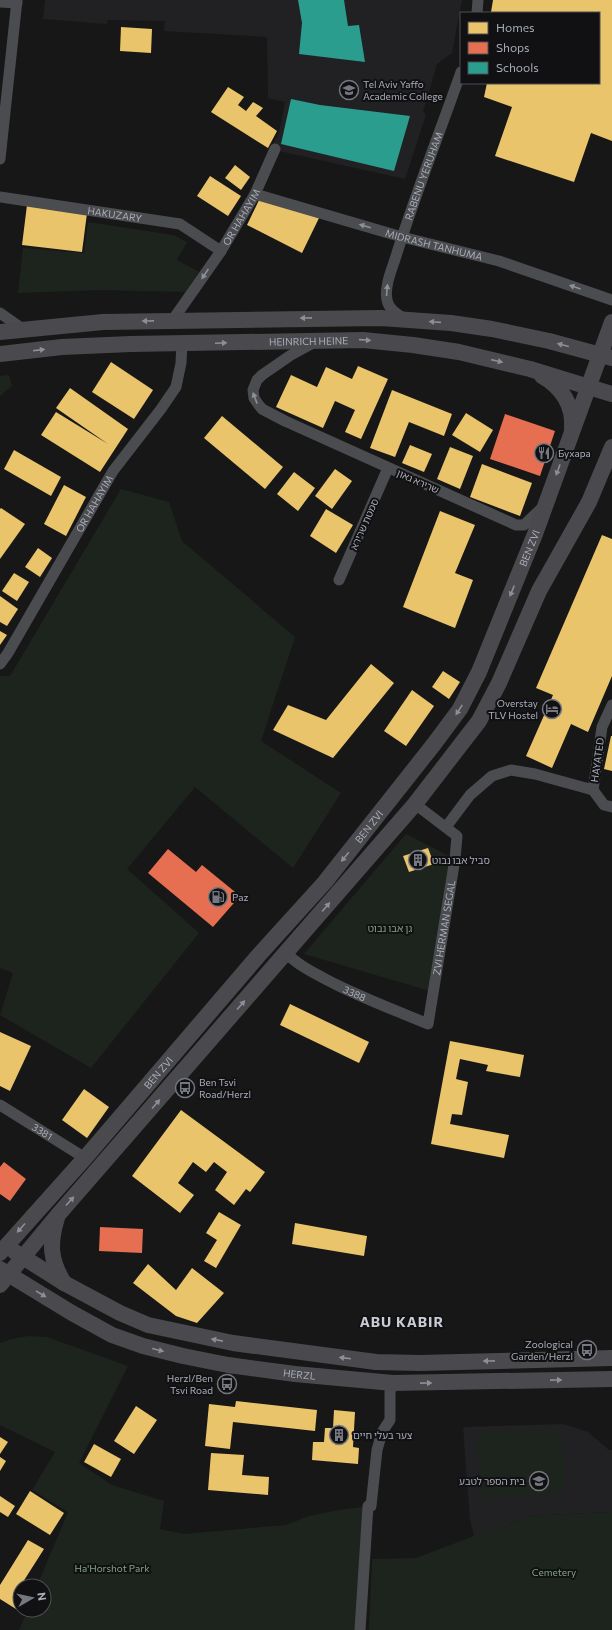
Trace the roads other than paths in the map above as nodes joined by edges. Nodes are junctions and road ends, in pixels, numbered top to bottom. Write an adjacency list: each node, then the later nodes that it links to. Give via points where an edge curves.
1 (478, 0): 4 (street)
2 (17, 1): 3 (street); 7 (street)
3 (0, 2)
4 (477, 12)
5 (460, 75): 10 (street, RABENU YERUHAM)
6 (276, 150): 8 (street, OR HAHAYIM)
7 (0, 159)
8 (255, 194): 10 (street, MIDRASH TANHUMA, one-way to 8); 11 (street, OR HAHAYIM)
9 (0, 197): 11 (street, HAKUZARY, via 180,224)
10 (402, 237): 12 (street, MIDRASH TANHUMA, one-way to 10, via 499,261); 14 (street, RABENU YERUHAM, one-way to 10, via 395,312 387,301 387,286)
11 (221, 251): 15 (street, OR HAHAYIM, one-way to 15)
12 (612, 300)
13 (0, 314): 17 (street)
14 (407, 320): 15 (main road, one-way to 15, via 330,318); 22 (main road, one-way to 14, via 492,329)
15 (172, 321): 17 (main road, one-way to 17, via 103,322)
16 (612, 322): 22 (main road, BEN ZVI)
17 (24, 330): 18 (main road)
18 (0, 332)
19 (319, 340): 20 (main road, HEINRICH HEINE, one-way to 19); 23 (main road, HEINRICH HEINE, one-way to 23, via 363,340 413,345 459,352); 28 (street, שרירא גאון, one-way to 19, via 262,409 254,398 253,390 257,380 291,355)
20 (182, 343): 21 (main road, HEINRICH HEINE, one-way to 20, via 62,347); 31 (street, OR HAHAYIM, via 176,387 113,471)
21 (0, 354)
22 (606, 356): 24 (main road, BEN ZVI)
23 (530, 369): 24 (main road, HEINRICH HEINE); 26 (main road, via 557,386 563,394 572,413)
24 (590, 386): 25 (main road, HEINRICH HEINE); 26 (main road, BEN ZVI)
25 (612, 394)
26 (572, 433): 29 (main road, BEN ZVI, one-way to 29)
27 (611, 454): 34 (main road, BEN ZVI, via 589,502 539,591 499,683 479,721)
28 (388, 468): 29 (street, שרירא גאון, via 516,525 524,525); 30 (street, סמטת שרירא)
29 (546, 504): 40 (main road, BEN ZVI, one-way to 40, via 479,672 460,709 325,882 258,956)
30 (339, 580)
31 (0, 664)
32 (612, 705): 33 (street, HAYATED, via 602,727)
33 (593, 790): 35 (street, HAYATED, via 604,805); 36 (street, via 511,770 492,776 470,795)
34 (415, 804): 36 (street, ZVI HERMAN SEGAL); 37 (main road, BEN ZVI, one-way to 34)
35 (612, 806)
36 (446, 827): 38 (street, ZVI HERMAN SEGAL, via 456,836 455,858)
37 (286, 953): 38 (street, 3388, via 322,977); 41 (main road, BEN ZVI, one-way to 37)
38 (428, 1024)
39 (0, 1105): 40 (street, 3381)
40 (85, 1158): 42 (main road, BEN ZVI, one-way to 42)
41 (57, 1216): 43 (main road, BEN ZVI); 45 (main road, via 53,1230 52,1253)
42 (2, 1247): 43 (main road)
43 (22, 1258): 44 (main road, BEN ZVI); 45 (main road)
44 (3, 1276): 50 (main road, HERZL, one-way to 50, via 112,1335 143,1346 228,1365)
45 (64, 1283): 47 (main road, one-way to 45, via 233,1343 148,1325)
46 (612, 1358): 48 (main road, one-way to 48)
47 (376, 1362): 48 (main road); 50 (main road)
48 (415, 1363): 51 (main road, via 402,1372)
49 (612, 1379): 51 (main road, HERZL, one-way to 49)
50 (360, 1380): 51 (main road, HERZL)
51 (393, 1383): 52 (street, via 390,1392 390,1420 382,1432 377,1450 371,1506 368,1506)
52 (360, 1630)

